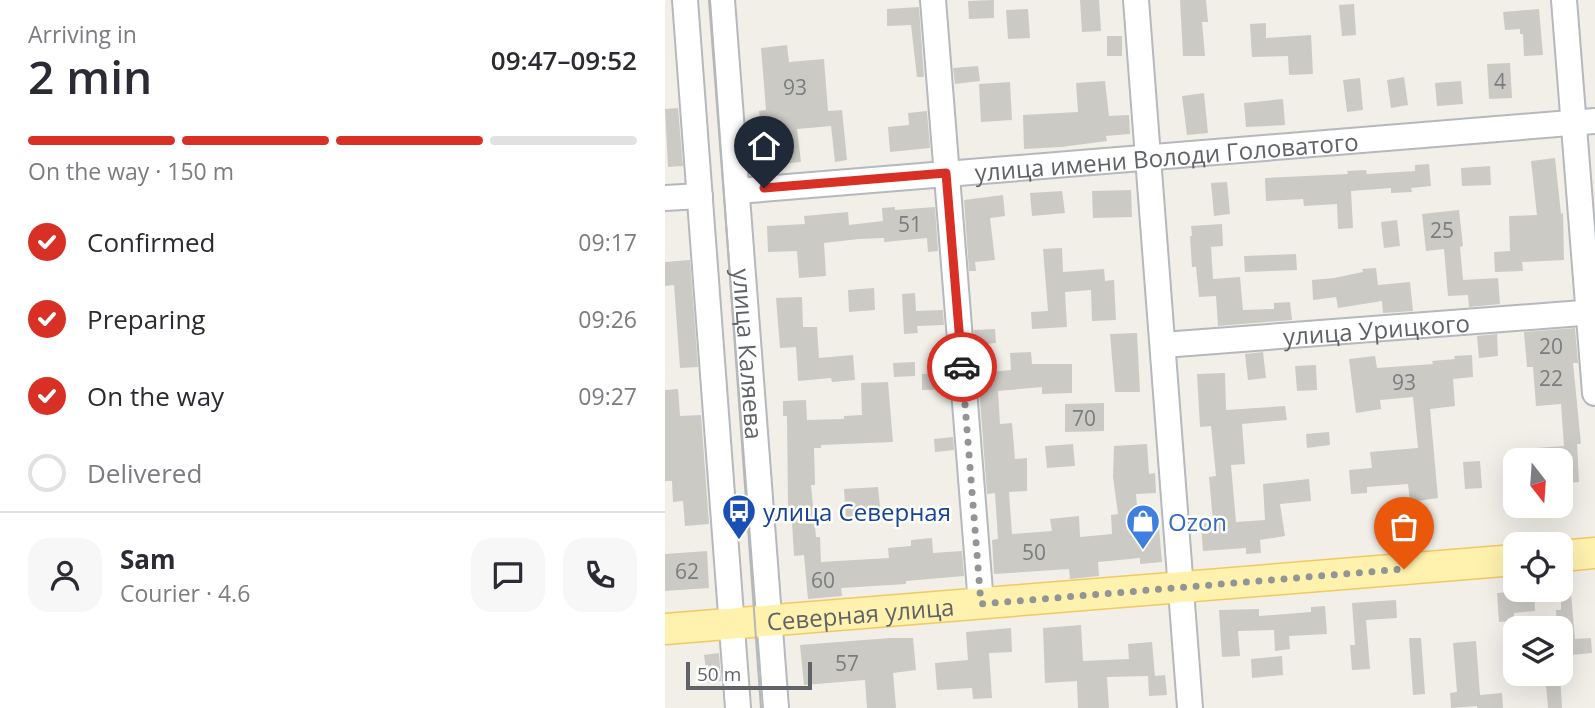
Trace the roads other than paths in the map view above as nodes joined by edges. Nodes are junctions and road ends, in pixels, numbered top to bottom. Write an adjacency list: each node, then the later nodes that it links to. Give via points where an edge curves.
1 (685, 0): 10 (street, улица Каляева)
2 (722, 0): 9 (street, улица Каляева)
3 (933, 0): 8 (street)
4 (1136, 0): 7 (street)
5 (1564, 0): 6 (street)
6 (1585, 121): 7 (street, улица имени Володи Головатого); 12 (street)
7 (1147, 156): 8 (street, улица имени Володи Головатого); 13 (street)
8 (946, 173): 9 (street, улица имени Володи Головатого); 19 (street)
9 (738, 191): 20 (street, улица Каляева)
10 (700, 196): 11 (street); 21 (street, улица Каляева)
11 (665, 198)
12 (1591, 312): 13 (street, улица Урицкого); 14 (street)
13 (1163, 345): 18 (street)
14 (1595, 393)
15 (1595, 553): 16 (main road)
16 (1573, 555)
17 (1503, 561): 18 (main road, Северная улица)
18 (1181, 588): 19 (main road, Северная улица); 25 (street)
19 (981, 604): 20 (main road, Северная улица)
20 (768, 622): 21 (main road, Северная улица); 24 (street, улица Каляева)
21 (731, 624): 22 (main road, Северная улица); 23 (street, улица Каляева)
22 (665, 629)
23 (738, 708)
24 (776, 708)
25 (1190, 708)

